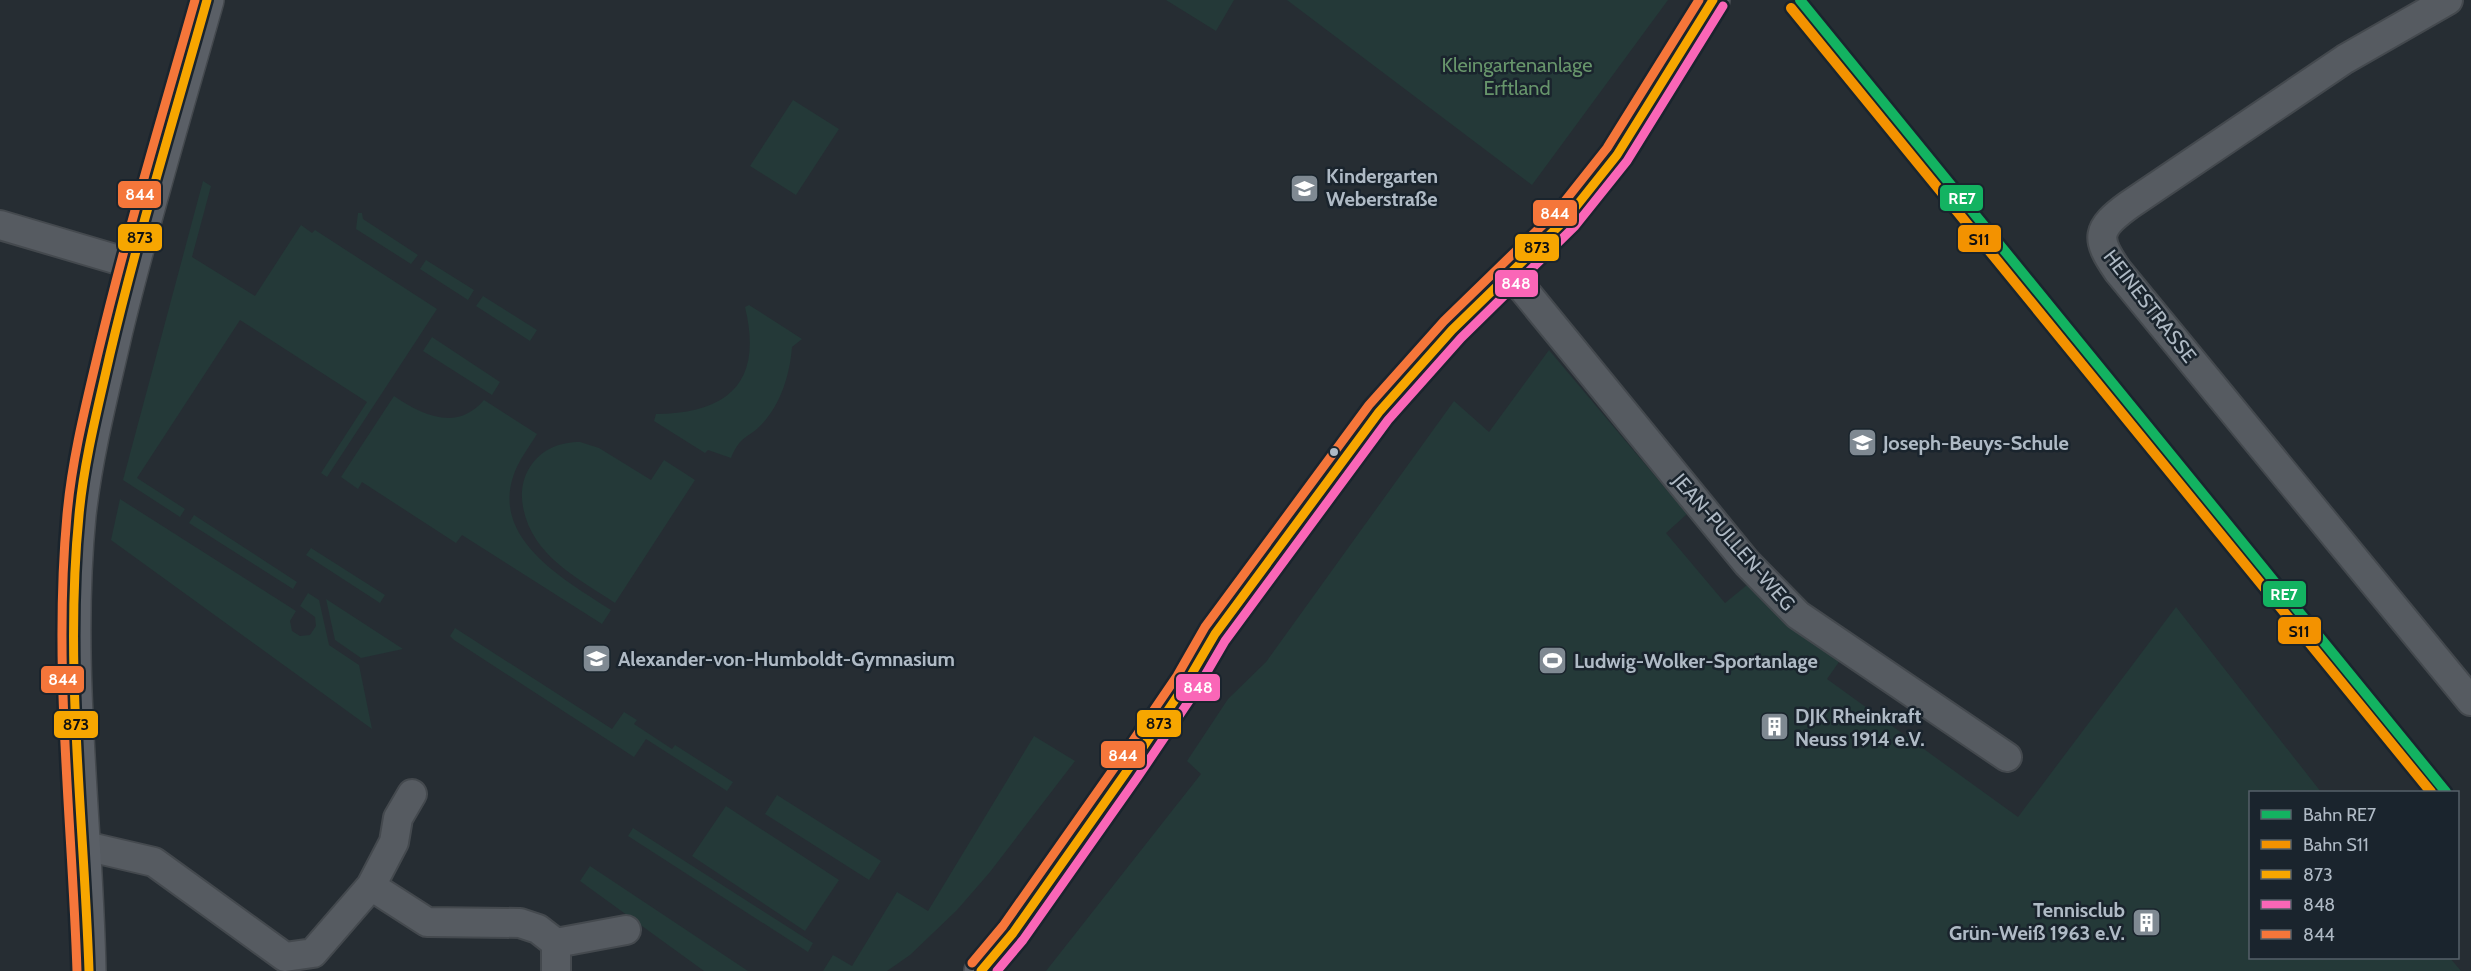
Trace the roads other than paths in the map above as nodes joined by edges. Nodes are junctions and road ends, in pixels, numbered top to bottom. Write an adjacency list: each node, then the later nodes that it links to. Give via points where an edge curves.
1 (207, 0): 5 (main road)
2 (1713, 0): 6 (main road, via 1617,155 1566,219)
3 (2448, 0): 7 (street, HEINESTRASSE, via 2344,59 2139,199 2105,226 2100,239 2118,271)
4 (0, 225): 5 (street)
5 (132, 264): 10 (main road, via 95,423 79,519 74,642)
6 (1510, 273): 8 (street, JEAN-PULLEN-WEG, via 1777,597); 16 (main road, via 1452,330 1379,412 1221,626 1127,771 1013,933)
7 (2471, 701)
8 (2007, 757)
9 (412, 795): 11 (street, via 398,818 394,842)
10 (81, 845): 11 (street, via 154,862 285,957 314,953); 14 (main road)
11 (370, 886): 13 (street, via 428,922 520,923 538,929)
12 (626, 930): 13 (street)
13 (556, 943): 15 (street)
14 (89, 971)
15 (556, 971)
16 (981, 971)

